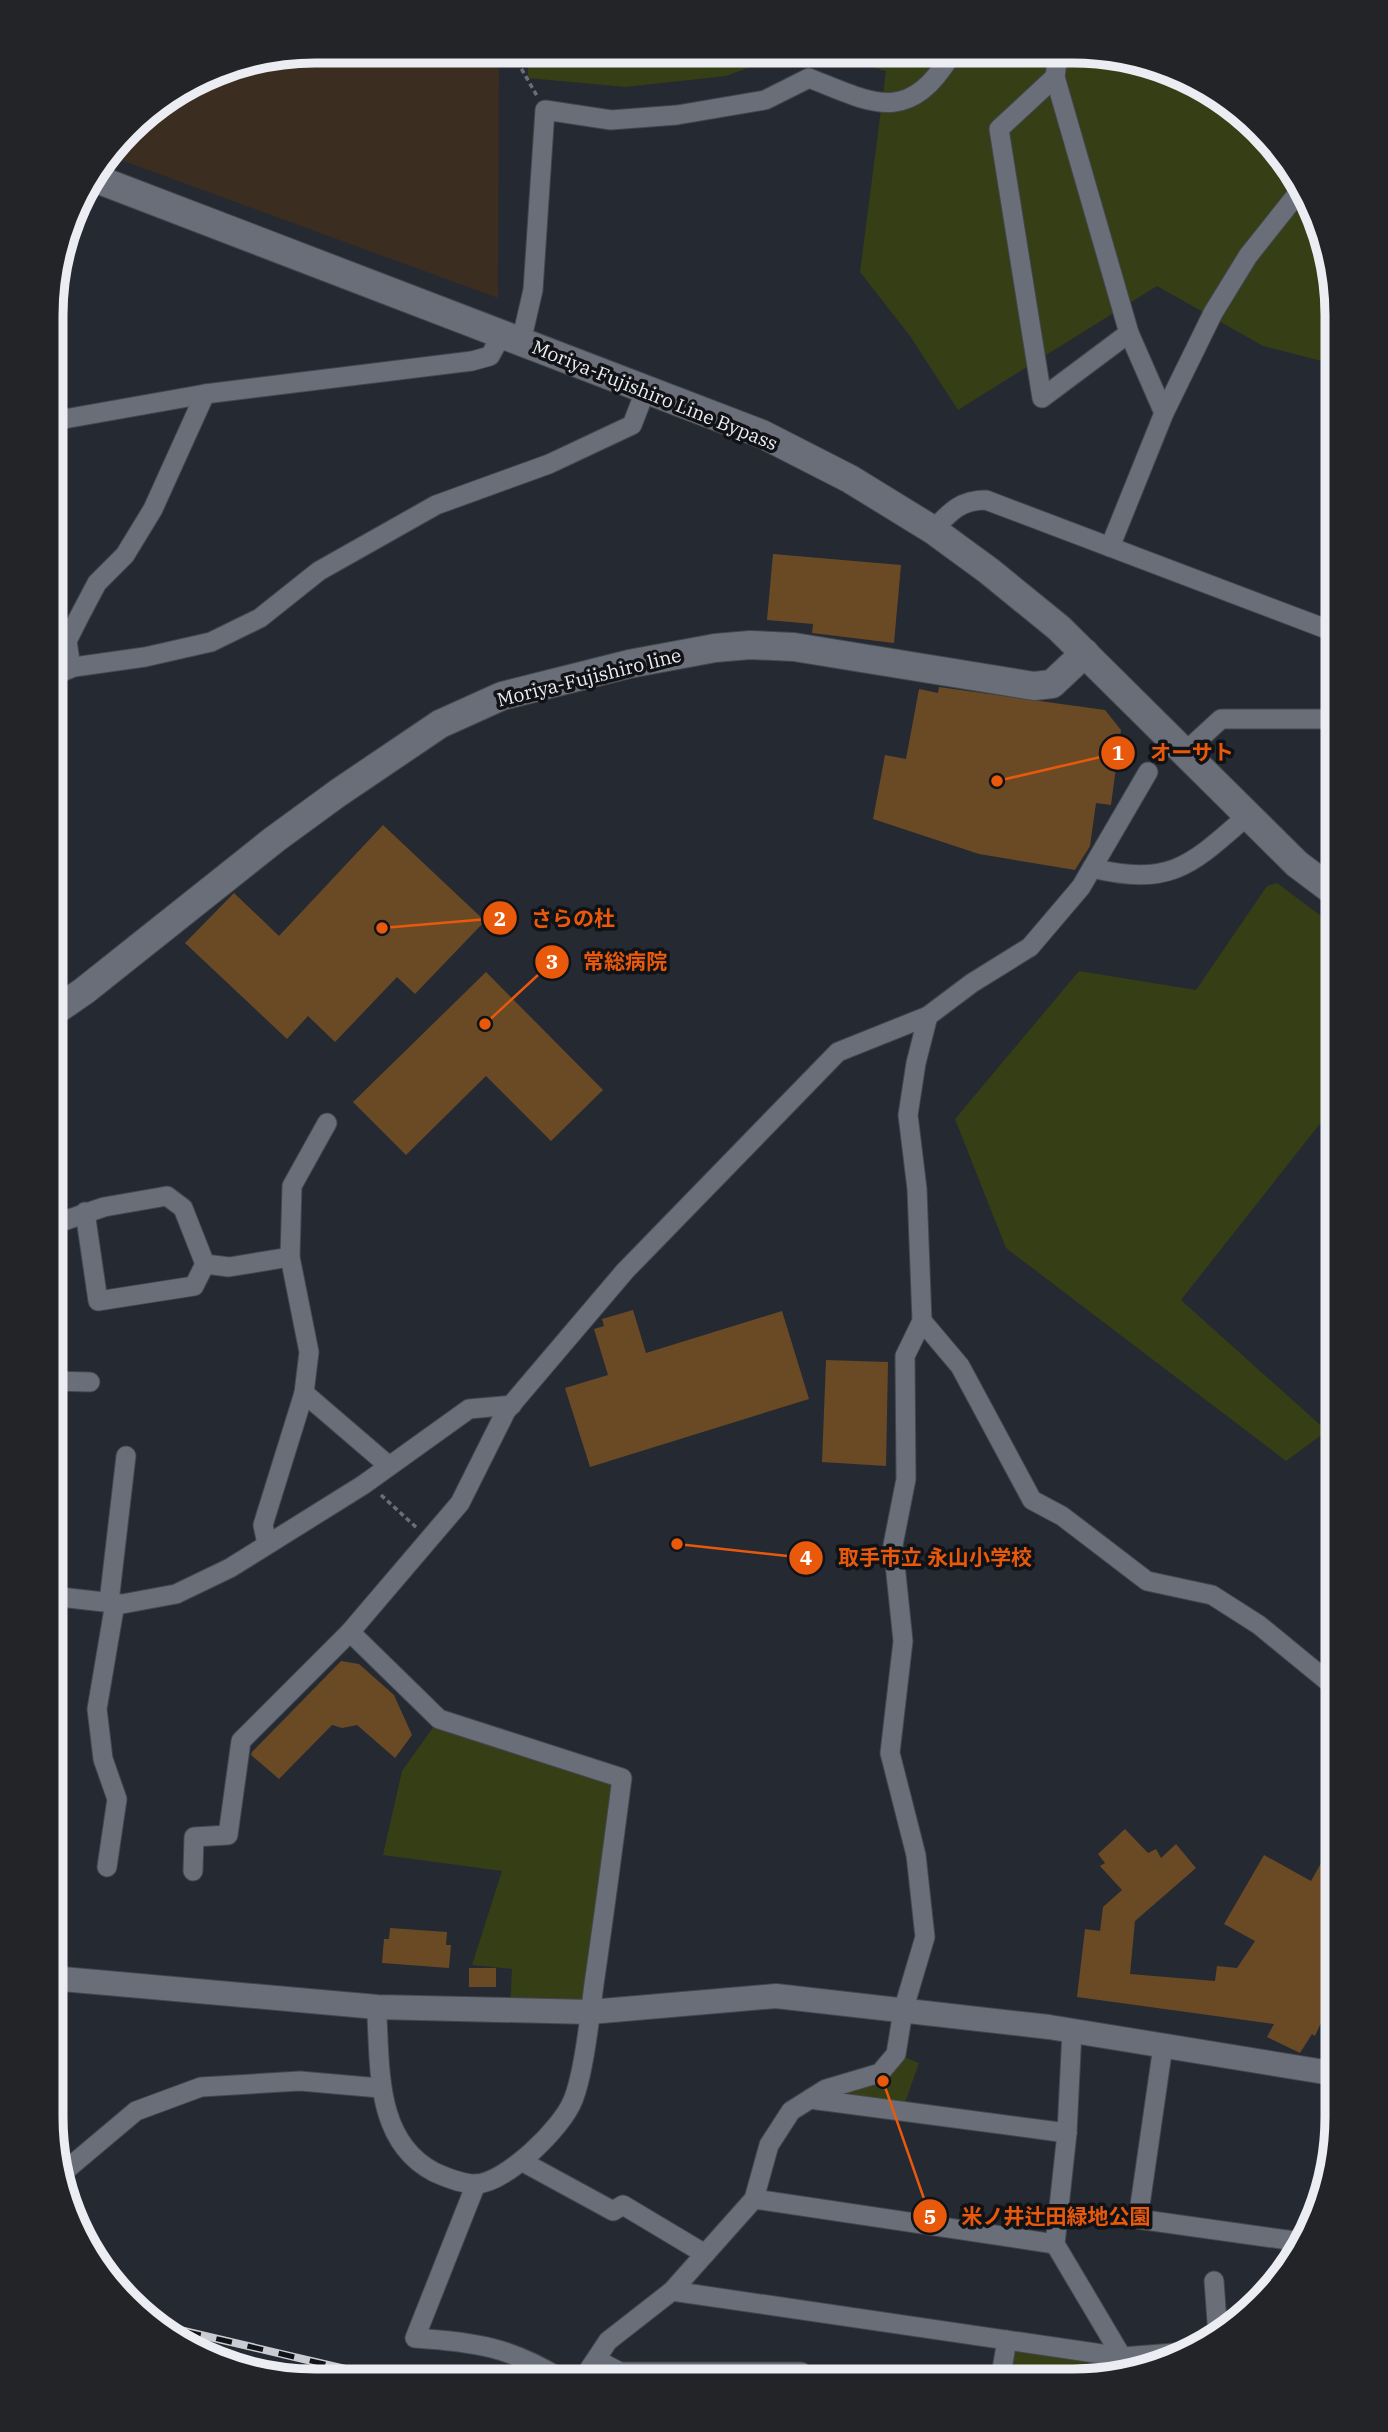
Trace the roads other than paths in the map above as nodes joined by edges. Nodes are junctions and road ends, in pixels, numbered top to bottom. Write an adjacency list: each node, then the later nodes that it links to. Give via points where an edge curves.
1 (946, 63): 7 (street, via 916,95 897,102 874,104 808,78 765,100 677,115 611,120 545,110 533,290)
2 (1058, 63): 3 (street)
3 (1055, 77): 6 (street); 6 (street, via 999,128 1042,398)
4 (102, 181): 7 (main road, Moriya-Fujishiro Line Bypass)
5 (1295, 197): 10 (street, via 1241,267 1213,313)
6 (1129, 333): 10 (street)
7 (511, 338): 8 (main road, Moriya-Fujishiro Line Bypass); 9 (street, via 490,356 472,360)
8 (646, 389): 12 (main road, Moriya-Fujishiro Line Bypass, via 762,434 850,479); 16 (street, via 632,425 550,464 436,505 319,571 260,618 211,642)
9 (205, 394): 11 (street); 16 (street, via 153,509 125,555 97,583 67,641)
10 (1164, 413): 13 (street)
11 (63, 419)
12 (933, 530): 13 (street, via 955,506 986,500); 15 (main road, Moriya-Fujishiro Line Bypass)
13 (1110, 547): 14 (street)
14 (1325, 628)
15 (1085, 653): 19 (main road, Moriya-Fujishiro Line Bypass); 24 (main road, Moriya-Fujishiro line, via 1052,684 1034,686 794,647 750,645 629,664 502,696 440,724 348,786)
16 (71, 668): 17 (street)
17 (63, 671)
18 (1325, 719): 19 (street, via 1221,719)
19 (1184, 753): 21 (main road, Moriya-Fujishiro Line Bypass)
20 (1148, 772): 22 (street)
21 (1247, 816): 22 (street, via 1204,856 1175,870 1140,876); 23 (main road, Moriya-Fujishiro Line Bypass)
22 (1092, 868): 25 (street, via 1030,947)
23 (1325, 885)
24 (63, 1005)
25 (928, 1016): 31 (street, via 908,1115 917,1189); 35 (street, via 838,1052 625,1271)
26 (327, 1123): 29 (street, via 292,1186)
27 (85, 1212): 28 (street); 30 (street, via 167,1196 183,1208); 30 (street, via 98,1301 194,1286)
28 (63, 1221)
29 (290, 1257): 30 (street, via 229,1267); 34 (street, via 309,1352)
30 (205, 1264)
31 (922, 1321): 42 (street, via 960,1366 1032,1500 1062,1516 1147,1581 1212,1595 1259,1625); 46 (street, via 905,1356 906,1479 893,1545 903,1641 890,1753 916,1855 925,1937)
32 (63, 1381): 33 (street)
33 (90, 1382)
34 (304, 1393): 37 (street); 38 (street, via 263,1525)
35 (512, 1405): 37 (street, via 469,1409); 41 (street, via 460,1503)
36 (126, 1456): 40 (street)
37 (389, 1466): 38 (street)
38 (267, 1544): 40 (street, via 176,1594)
39 (63, 1597): 40 (street)
40 (112, 1603): 43 (street, via 97,1709 103,1759 117,1799)
41 (350, 1632): 44 (street, via 241,1741 228,1835 194,1837); 47 (street, via 439,1718 622,1779)
42 (1325, 1679)
43 (107, 1867)
44 (193, 1871)
45 (63, 1979): 47 (street, via 377,2007)
46 (903, 2011): 47 (street, via 776,1996); 49 (street); 53 (street, via 896,2054 880,2073)
47 (590, 2012): 55 (street, via 573,2101)
48 (377, 2017): 52 (street)
49 (1072, 2031): 50 (street); 54 (street)
50 (1163, 2046): 51 (street); 59 (street, via 1138,2219)
51 (1325, 2072)
52 (380, 2088): 56 (street, via 300,2081 201,2087 136,2111); 57 (street, via 393,2129 413,2161 440,2175)
53 (810, 2098): 54 (street); 58 (street, via 791,2111 769,2145)
54 (1067, 2133): 60 (street)
55 (523, 2162): 57 (street); 61 (street, via 613,2211 623,2205)
56 (68, 2168)
57 (476, 2184): 69 (street, via 415,2338 480,2343)
58 (754, 2199): 60 (street); 61 (street)
59 (1292, 2241)
60 (1055, 2244): 67 (street)
61 (705, 2254): 63 (street)
62 (1214, 2281): 64 (street)
63 (672, 2291): 65 (street); 68 (street, via 608,2341)
64 (1217, 2323)
65 (1007, 2340): 67 (street); 72 (street)
66 (1159, 2354): 67 (street)
67 (1122, 2357)
68 (597, 2360): 70 (street); 71 (street)
69 (546, 2369)
70 (590, 2369)
71 (614, 2369)
72 (1002, 2369)

